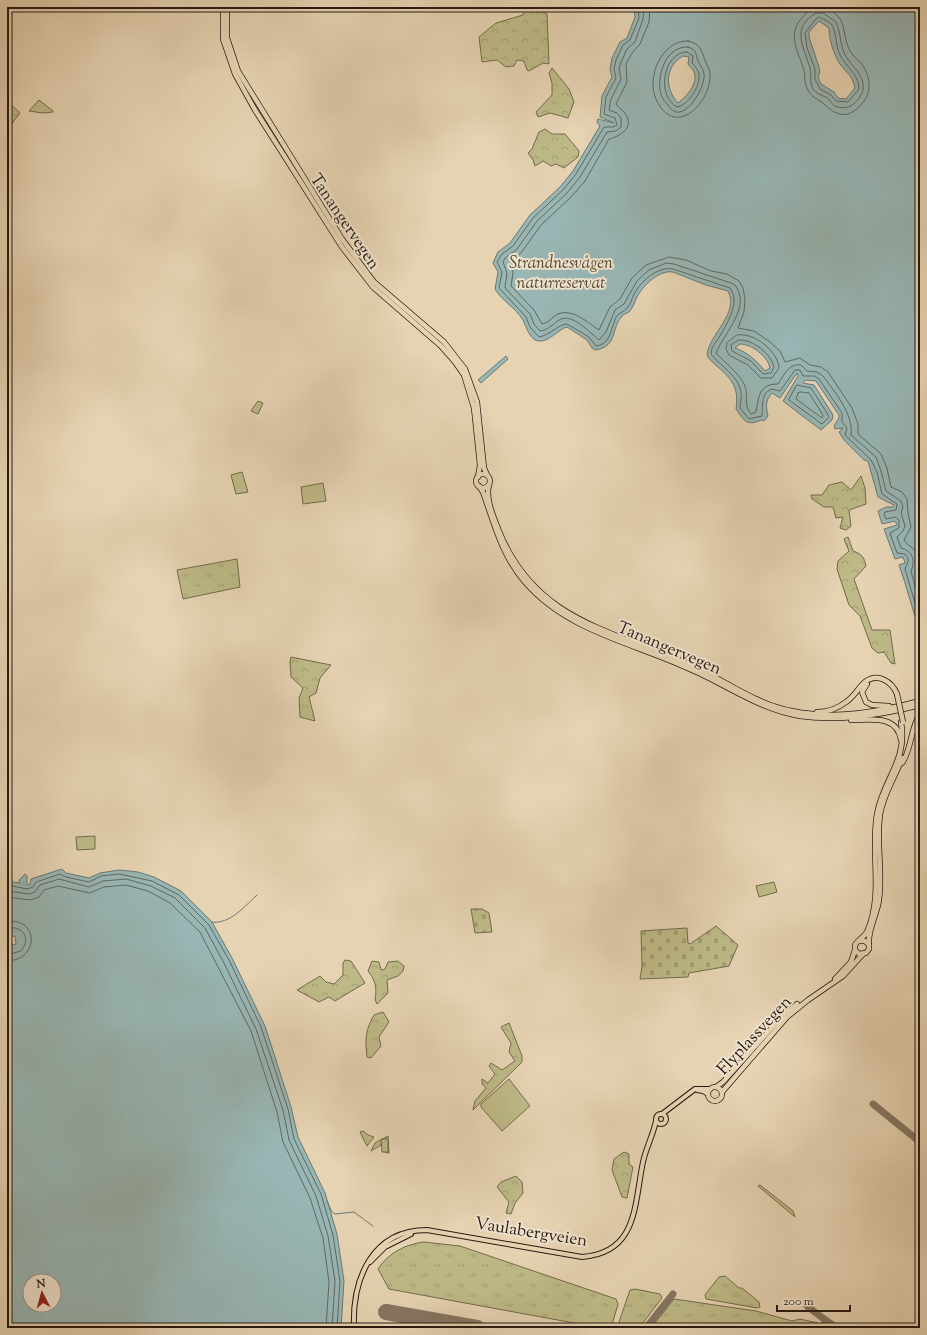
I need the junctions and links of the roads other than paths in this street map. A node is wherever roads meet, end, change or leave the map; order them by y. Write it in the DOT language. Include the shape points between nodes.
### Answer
graph roads {
  1 [pos="223,7"];
  2 [pos="227,7"];
  3 [pos="487,475"];
  4 [pos="478,477"];
  5 [pos="489,485"];
  6 [pos="479,486"];
  7 [pos="896,695"];
  8 [pos="920,701"];
  9 [pos="920,705"];
  10 [pos="791,711"];
  11 [pos="920,714"];
  12 [pos="814,718"];
  13 [pos="902,722"];
  14 [pos="899,757"];
  15 [pos="899,766"];
  16 [pos="859,941"];
  17 [pos="868,945"];
  18 [pos="855,950"];
  19 [pos="864,954"];
  20 [pos="716,1087"];
  21 [pos="710,1089"];
  22 [pos="692,1091"];
  23 [pos="722,1092"];
  24 [pos="708,1094"];
  25 [pos="669,1110"];
  26 [pos="662,1114"];
  27 [pos="666,1118"];
  28 [pos="656,1121"];
  29 [pos="662,1124"];
  30 [pos="655,1130"];
  31 [pos="354,1328"];
  1 -- 4 [label="highway, Tanangervegen" via="223,39 235,74 342,247 373,287 441,346 464,375 472,395 475,414 480,465"];
  2 -- 3 [label="highway, Tanangervegen" via="227,38 238,71 342,240 374,282 444,342 465,369 478,402 484,468"];
  3 -- 4 [label="highway" via="482,474"];
  3 -- 5 [label="highway"];
  4 -- 6 [label="highway"];
  5 -- 6 [label="highway"];
  5 -- 10 [label="highway, Tanangervegen" via="488,494 492,510 511,556 527,580 552,602 598,630 690,665 759,701"];
  6 -- 12 [label="highway, Tanangervegen" via="497,536 514,567 533,590 562,613 597,633 693,670 758,704"];
  7 -- 8 [label="highway" via="890,687 879,681 869,682 862,692 863,699 872,705"];
  7 -- 10 [label="highway" via="889,682 874,678 865,682 850,699 834,709 819,712"];
  7 -- 13 [label="highway, bridge"];
  8 -- 10 [label="highway, Tanangervegen" via="848,714"];
  9 -- 12 [label="highway, Tanangervegen" via="854,717"];
  11 -- 15 [label="highway" via="913,728 907,752"];
  12 -- 14 [label="highway" via="829,721 888,721 900,734"];
  13 -- 14 [label="highway" via="903,741"];
  13 -- 15 [label="highway" via="905,741"];
  14 -- 16 [label="highway, Flyplassvegen" via="879,804 875,900 868,930"];
  15 -- 17 [label="highway, Flyplassvegen" via="886,793 880,816 880,893"];
  16 -- 17 [label="highway" via="865,941"];
  16 -- 18 [label="highway, Flyplassvegen" via="855,945"];
  17 -- 19 [label="highway, Flyplassvegen" via="868,952"];
  18 -- 19 [label="highway" via="859,954"];
  18 -- 20 [label="highway, Flyplassvegen" via="853,958 841,974 791,1009"];
  19 -- 23 [label="highway, Flyplassvegen" via="843,976 787,1017"];
  20 -- 21 [label="highway"];
  20 -- 23 [label="highway"];
  21 -- 22 [label="main road" via="698,1088"];
  21 -- 24 [label="highway"];
  22 -- 24 [label="main road" via="703,1090"];
  22 -- 25 [label="main road"];
  23 -- 24 [label="highway" via="717,1100 711,1099"];
  25 -- 26 [label="main road"];
  25 -- 27 [label="main road"];
  26 -- 27 [label="main road"];
  26 -- 28 [label="main road" via="657,1116"];
  27 -- 29 [label="main road"];
  28 -- 29 [label="main road"];
  28 -- 30 [label="main road, Vaulabergveien"];
  29 -- 30 [label="main road, Vaulabergveien"];
  30 -- 31 [label="main road, Vaulabergveien" via="643,1160 630,1226 620,1242 604,1253 573,1256 435,1231 408,1235 384,1245 362,1275 356,1296"];
}
